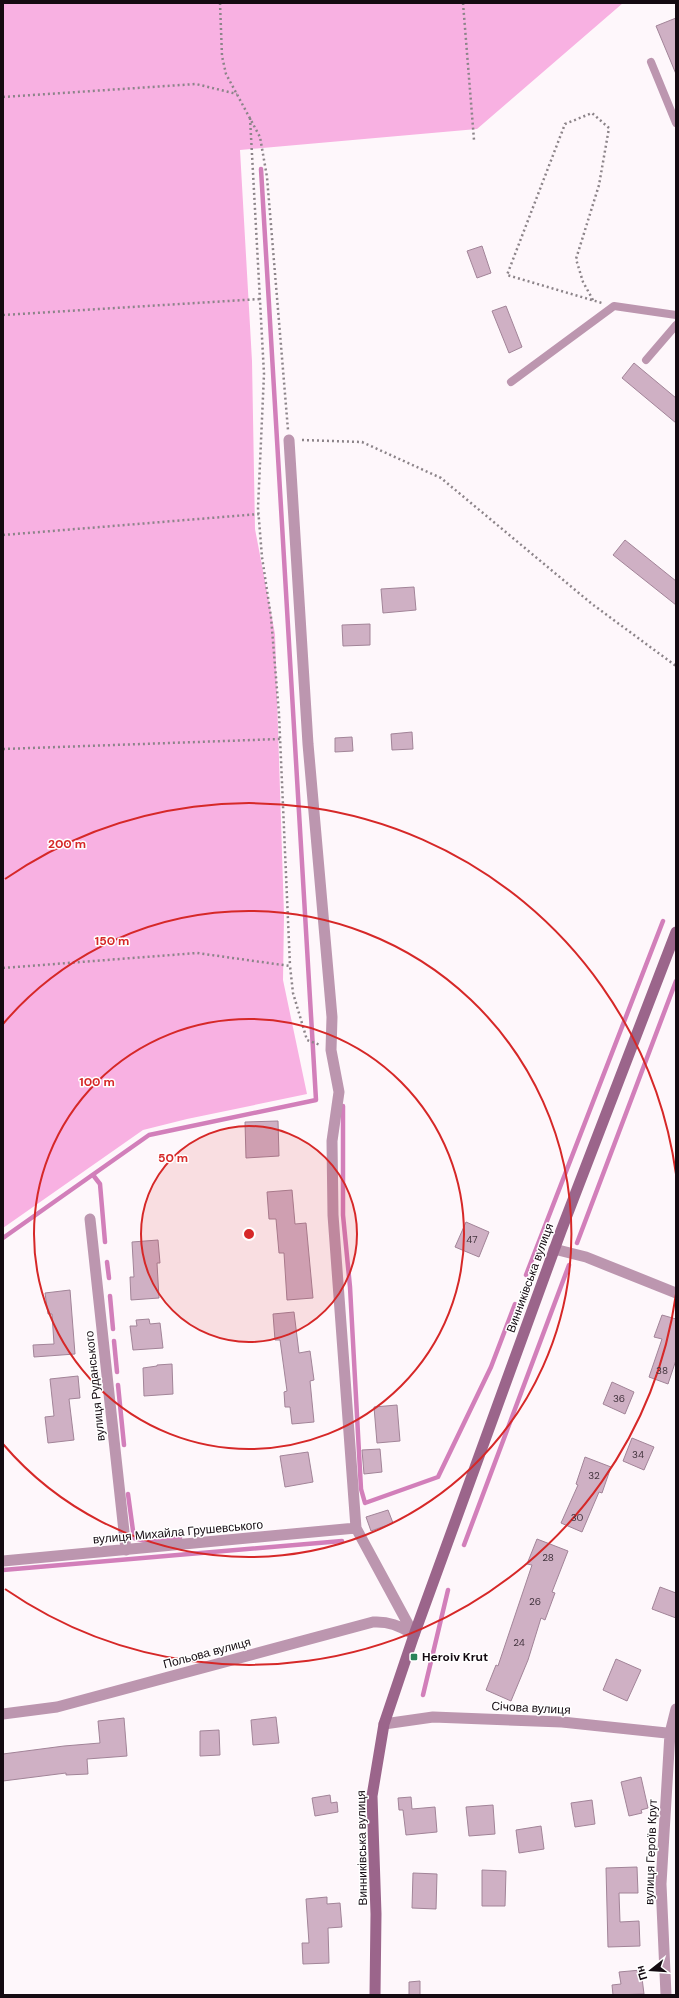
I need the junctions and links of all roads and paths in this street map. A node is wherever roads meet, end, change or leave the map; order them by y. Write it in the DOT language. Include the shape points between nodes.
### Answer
graph roads {
  1 [pos="220,3"];
  2 [pos="463,3"];
  3 [pos="651,62"];
  4 [pos="237,94"];
  5 [pos="3,97"];
  6 [pos="250,115"];
  7 [pos="676,123"];
  8 [pos="474,140"];
  9 [pos="260,299"];
  10 [pos="593,300"];
  11 [pos="614,306"];
  12 [pos="3,315"];
  13 [pos="676,315"];
  14 [pos="676,325"];
  15 [pos="646,360"];
  16 [pos="512,382"];
  17 [pos="289,440"];
  18 [pos="259,514"];
  19 [pos="3,535"];
  20 [pos="676,666"];
  21 [pos="280,739"];
  22 [pos="3,749"];
  23 [pos="676,932"];
  24 [pos="290,966"];
  25 [pos="3,968"];
  26 [pos="332,1050"];
  27 [pos="90,1219"];
  28 [pos="554,1249"];
  29 [pos="676,1293"];
  30 [pos="356,1528"];
  31 [pos="126,1550"];
  32 [pos="3,1561"];
  33 [pos="414,1635"];
  34 [pos="676,1709"];
  35 [pos="3,1714"];
  36 [pos="384,1724"];
  37 [pos="673,1733"];
  38 [pos="375,1995"];
  39 [pos="666,1995"];
  1 -- 4 [label="path" via="222,56 226,74"];
  2 -- 8 [label="path"];
  3 -- 7 [label="lane"];
  4 -- 5 [label="path" via="196,84"];
  4 -- 6 [label="path"];
  6 -- 9 [label="path"];
  6 -- 17 [label="path" via="260,137 268,177"];
  9 -- 12 [label="path"];
  9 -- 18 [label="path" via="264,374"];
  10 -- 10 [label="path" via="507,275 565,124 592,114 609,128 599,185 576,259 583,282"];
  10 -- 11 [label="path"];
  11 -- 13 [label="lane"];
  11 -- 16 [label="lane"];
  14 -- 15 [label="lane"];
  17 -- 20 [label="path" via="362,442 441,478 592,604"];
  17 -- 26 [label="street" via="308,744 332,1016"];
  18 -- 19 [label="path"];
  18 -- 21 [label="path" via="271,617"];
  21 -- 22 [label="path"];
  21 -- 24 [label="path"];
  23 -- 28 [label="main road, Винниківська вулиця"];
  24 -- 25 [label="path" via="197,953"];
  24 -- 26 [label="path" via="293,993 307,1040"];
  26 -- 30 [label="street" via="339,1092 332,1141 333,1215"];
  27 -- 31 [label="street, вулиця Руданського"];
  28 -- 29 [label="street" via="586,1257"];
  28 -- 33 [label="main road, Винниківська вулиця"];
  30 -- 31 [label="street, вулиця Михайла Грушевського"];
  30 -- 33 [label="street"];
  31 -- 32 [label="street, вулиця Михайла Грушевського"];
  33 -- 35 [label="street, Польова вулиця" via="394,1623 373,1622 57,1708"];
  33 -- 36 [label="main road, Винниківська вулиця"];
  34 -- 37 [label="street, вулиця Героїв Крут"];
  36 -- 37 [label="street, Січова вулиця" via="433,1717 562,1722"];
  36 -- 38 [label="main road, Винниківська вулиця" via="372,1796 376,1914"];
  37 -- 39 [label="street, вулиця Героїв Крут" via="661,1884"];
}
